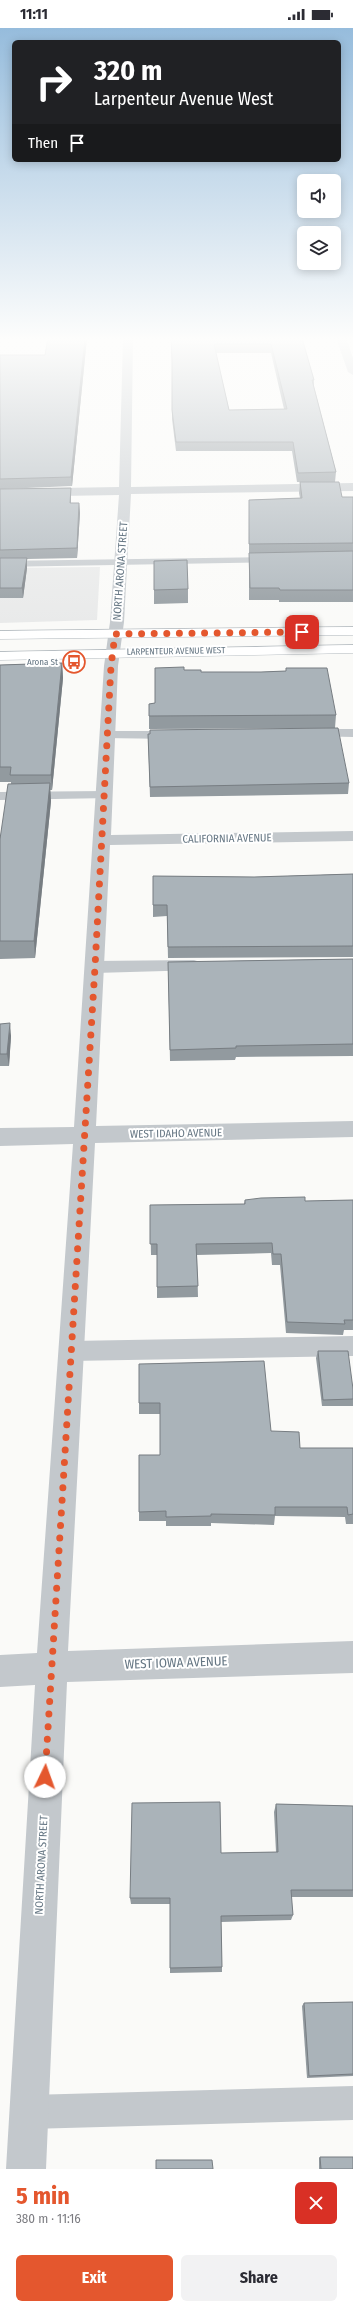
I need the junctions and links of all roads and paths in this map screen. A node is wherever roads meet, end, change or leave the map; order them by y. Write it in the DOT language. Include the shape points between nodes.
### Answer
graph roads {
  1 [pos="126,438"];
  2 [pos="353,486"];
  3 [pos="125,491"];
  4 [pos="0,493"];
  5 [pos="289,560"];
  6 [pos="121,563"];
  7 [pos="0,564"];
  8 [pos="353,631"];
  9 [pos="0,635"];
  10 [pos="115,643"];
  11 [pos="353,649"];
  12 [pos="0,656"];
  13 [pos="298,733"];
  14 [pos="353,733"];
  15 [pos="187,734"];
  16 [pos="108,735"];
  17 [pos="104,795"];
  18 [pos="0,796"];
  19 [pos="353,836"];
  20 [pos="102,840"];
  21 [pos="212,965"];
  22 [pos="95,967"];
  23 [pos="353,1129"];
  24 [pos="84,1135"];
  25 [pos="0,1137"];
  26 [pos="353,1346"];
  27 [pos="71,1351"];
  28 [pos="353,1657"];
  29 [pos="52,1669"];
  30 [pos="0,1671"];
  31 [pos="353,2103"];
  32 [pos="29,2112"];
  33 [pos="26,2169"];
  1 -- 3 [label="street, NORTH ARONA STREET"];
  2 -- 3 [label="street"];
  3 -- 4 [label="street"];
  3 -- 6 [label="street, NORTH ARONA STREET"];
  5 -- 6 [label="lane"];
  6 -- 7 [label="lane"];
  6 -- 10 [label="street, NORTH ARONA STREET"];
  8 -- 10 [label="main road, LARPENTEUR AVENUE WEST"];
  9 -- 10 [label="main road, LARPENTEUR AVENUE WEST"];
  10 -- 11 [label="main road, LARPENTEUR AVENUE WEST"];
  10 -- 12 [label="main road, LARPENTEUR AVENUE WEST"];
  10 -- 16 [label="street, NORTH ARONA STREET" via="111,666"];
  13 -- 14 [label="lane"];
  15 -- 16 [label="lane"];
  16 -- 17 [label="street, NORTH ARONA STREET"];
  17 -- 18 [label="lane"];
  17 -- 20 [label="street, NORTH ARONA STREET"];
  19 -- 20 [label="street, CALIFORNIA AVENUE"];
  20 -- 22 [label="street, NORTH ARONA STREET"];
  21 -- 22 [label="lane"];
  22 -- 24 [label="street, NORTH ARONA STREET"];
  23 -- 24 [label="street, WEST IDAHO AVENUE"];
  24 -- 25 [label="street, WEST IDAHO AVENUE"];
  24 -- 27 [label="street, NORTH ARONA STREET"];
  26 -- 27 [label="lane"];
  27 -- 29 [label="street, NORTH ARONA STREET"];
  28 -- 29 [label="street, WEST IOWA AVENUE" via="111,1664"];
  29 -- 30 [label="street, WEST IOWA AVENUE"];
  29 -- 32 [label="street, NORTH ARONA STREET"];
  31 -- 32 [label="lane"];
  32 -- 33 [label="street, NORTH ARONA STREET"];
}
